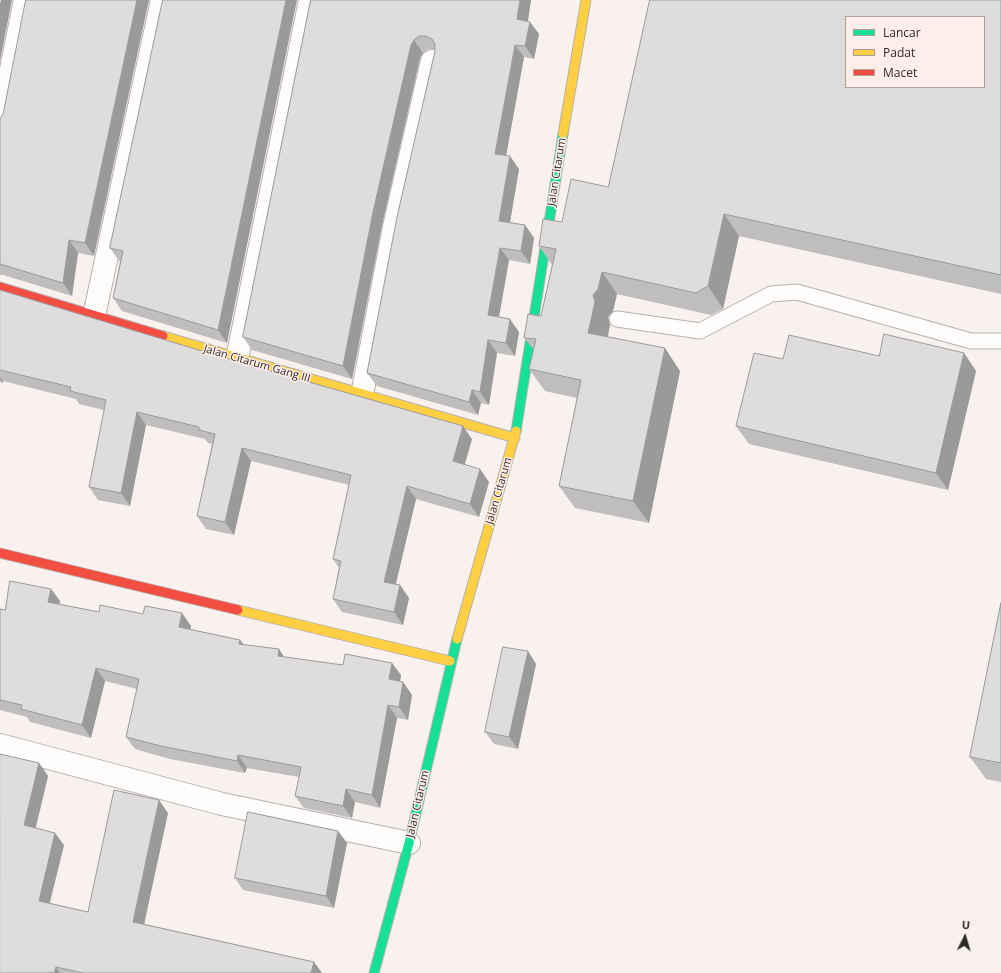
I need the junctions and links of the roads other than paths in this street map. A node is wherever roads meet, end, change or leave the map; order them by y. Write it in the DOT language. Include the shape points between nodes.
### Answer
graph roads {
  1 [pos="25,0"];
  2 [pos="162,0"];
  3 [pos="310,0"];
  4 [pos="586,0"];
  5 [pos="432,61"];
  6 [pos="0,124"];
  7 [pos="0,287"];
  8 [pos="94,316"];
  9 [pos="617,320"];
  10 [pos="1001,341"];
  11 [pos="237,359"];
  12 [pos="362,395"];
  13 [pos="515,438"];
  14 [pos="0,552"];
  15 [pos="450,661"];
  16 [pos="0,745"];
  17 [pos="409,843"];
  18 [pos="374,973"];
  1 -- 6 [label="street"];
  2 -- 8 [label="street"];
  3 -- 11 [label="street"];
  4 -- 13 [label="street, Jalan Citarum"];
  5 -- 12 [label="street" via="394,227"];
  7 -- 8 [label="street, Jalan Citarum Gang III"];
  8 -- 11 [label="street, Jalan Citarum Gang III"];
  9 -- 10 [label="lane" via="700,331 771,294 797,292 971,341"];
  11 -- 12 [label="street, Jalan Citarum Gang III"];
  12 -- 13 [label="street, Jalan Citarum Gang III"];
  13 -- 15 [label="street, Jalan Citarum"];
  14 -- 15 [label="street"];
  15 -- 17 [label="street, Jalan Citarum"];
  16 -- 17 [label="street" via="222,804"];
  17 -- 18 [label="street, Jalan Citarum"];
}
